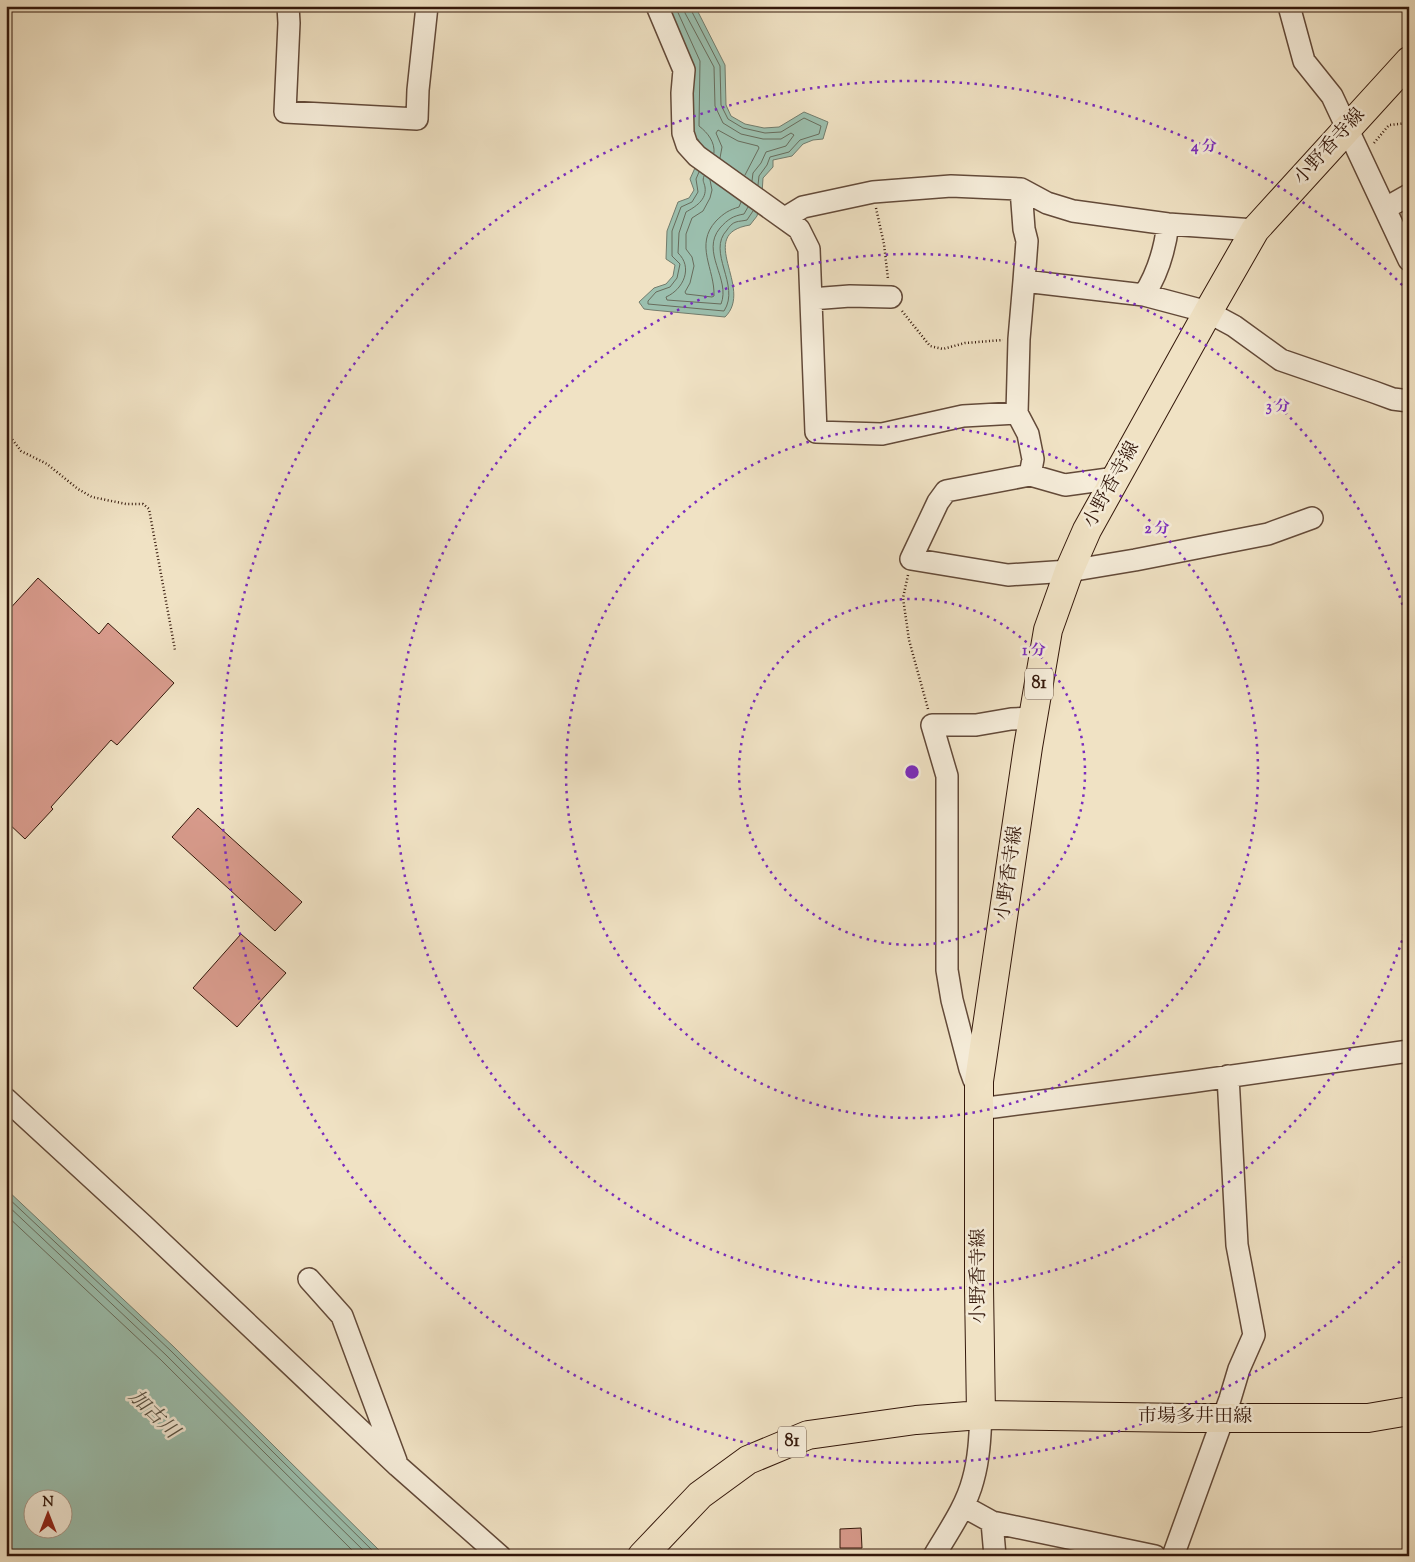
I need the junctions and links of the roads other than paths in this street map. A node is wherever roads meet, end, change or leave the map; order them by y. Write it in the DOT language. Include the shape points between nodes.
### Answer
graph roads {
  1 [pos="288,6"];
  2 [pos="427,6"];
  3 [pos="657,6"];
  4 [pos="1289,6"];
  5 [pos="1409,61"];
  6 [pos="1348,128"];
  7 [pos="1021,189"];
  8 [pos="1409,195"];
  9 [pos="1386,208"];
  10 [pos="777,214"];
  11 [pos="1168,224"];
  12 [pos="1255,230"];
  13 [pos="1409,260"];
  14 [pos="1024,281"];
  15 [pos="1144,294"];
  16 [pos="890,297"];
  17 [pos="810,299"];
  18 [pos="1208,312"];
  19 [pos="1409,401"];
  20 [pos="1017,413"];
  21 [pos="1030,475"];
  22 [pos="1116,478"];
  23 [pos="1312,518"];
  24 [pos="1069,571"];
  25 [pos="1033,718"];
  26 [pos="1409,1051"];
  27 [pos="1228,1076"];
  28 [pos="979,1081"];
  29 [pos="6,1099"];
  30 [pos="979,1109"];
  31 [pos="309,1279"];
  32 [pos="1409,1411"];
  33 [pos="981,1415"];
  34 [pos="1224,1417"];
  35 [pos="398,1466"];
  36 [pos="963,1506"];
  37 [pos="992,1522"];
  38 [pos="500,1556"];
  39 [pos="642,1556"];
  40 [pos="934,1556"];
  41 [pos="995,1556"];
  42 [pos="1155,1556"];
  43 [pos="1173,1556"];
  1 -- 2 [label="street" via="285,112 416,119"];
  3 -- 10 [label="street" via="684,70 683,133 687,145 697,156"];
  4 -- 6 [label="street" via="1304,61 1332,96"];
  5 -- 6 [label="main road, 小野香寺線 / 81"];
  6 -- 9 [label="street"];
  6 -- 12 [label="main road, 小野香寺線 / 81"];
  7 -- 10 [label="street" via="951,186 872,192"];
  7 -- 11 [label="street" via="1047,203 1072,211"];
  7 -- 14 [label="street" via="1027,241"];
  8 -- 9 [label="street"];
  9 -- 13 [label="street"];
  10 -- 17 [label="street" via="799,229 809,249"];
  11 -- 12 [label="street"];
  11 -- 15 [label="street" via="1154,281"];
  12 -- 18 [label="main road, 小野香寺線 / 81"];
  14 -- 15 [label="street"];
  14 -- 20 [label="street"];
  15 -- 18 [label="street"];
  16 -- 17 [label="street"];
  17 -- 20 [label="street" via="816,432 882,434 963,416"];
  18 -- 19 [label="street" via="1234,326 1281,360 1393,399"];
  18 -- 22 [label="main road, 小野香寺線 / 81"];
  20 -- 21 [label="street" via="1028,434 1033,459"];
  21 -- 22 [label="street" via="1065,485"];
  21 -- 24 [label="street" via="946,491 911,559 1008,575"];
  22 -- 24 [label="main road, 小野香寺線 / 81"];
  23 -- 24 [label="street" via="1268,534"];
  24 -- 25 [label="main road, 小野香寺線 / 81" via="1048,630"];
  25 -- 28 [label="main road, 小野香寺線 / 81"];
  25 -- 28 [label="street" via="976,725 932,725 947,776 948,970 952,1000 970,1069 974,1080"];
  26 -- 27 [label="street"];
  27 -- 30 [label="street"];
  27 -- 34 [label="street" via="1237,1245 1254,1335 1238,1369"];
  28 -- 30 [label="main road, 小野香寺線 / 81"];
  29 -- 35 [label="street"];
  30 -- 33 [label="main road, 小野香寺線 / 81"];
  31 -- 35 [label="street" via="342,1316"];
  32 -- 34 [label="main road, 市場多井田線" via="1368,1418"];
  33 -- 34 [label="main road, 市場多井田線"];
  33 -- 36 [label="street" via="979,1451"];
  33 -- 39 [label="main road, 81" via="808,1435 748,1460 700,1496"];
  34 -- 43 [label="street"];
  35 -- 38 [label="street"];
  36 -- 37 [label="street"];
  36 -- 40 [label="street"];
  37 -- 41 [label="street"];
  37 -- 42 [label="street"];
}
